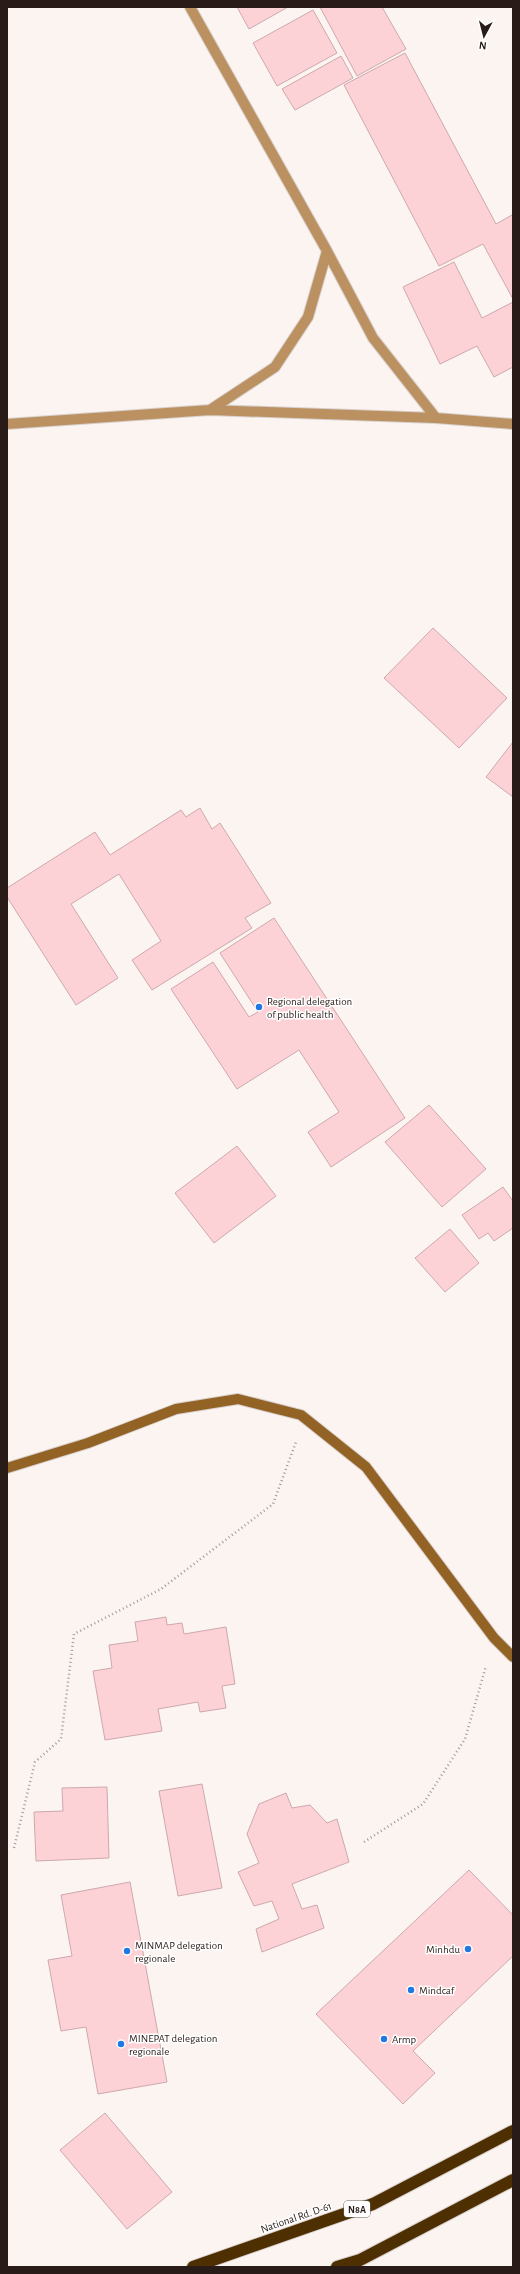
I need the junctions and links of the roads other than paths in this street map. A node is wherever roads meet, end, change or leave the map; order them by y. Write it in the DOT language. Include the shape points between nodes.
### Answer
graph roads {
  1 [pos="190,7"];
  2 [pos="327,251"];
  3 [pos="210,410"];
  4 [pos="436,418"];
  5 [pos="7,424"];
  6 [pos="513,424"];
  7 [pos="7,1468"];
  8 [pos="513,1657"];
  9 [pos="513,2130"];
  10 [pos="513,2180"];
  11 [pos="193,2267"];
  12 [pos="337,2267"];
  1 -- 2 [label="street"];
  2 -- 3 [label="street" via="308,317 275,367"];
  2 -- 4 [label="street" via="373,338"];
  3 -- 4 [label="street"];
  3 -- 5 [label="street"];
  4 -- 6 [label="street"];
  7 -- 8 [label="street" via="88,1442 176,1409 238,1399 301,1415 366,1467 494,1638"];
  9 -- 11 [label="highway, National Rd. D-61 / N8A" via="374,2204"];
  10 -- 12 [label="highway" via="360,2260"];
}
